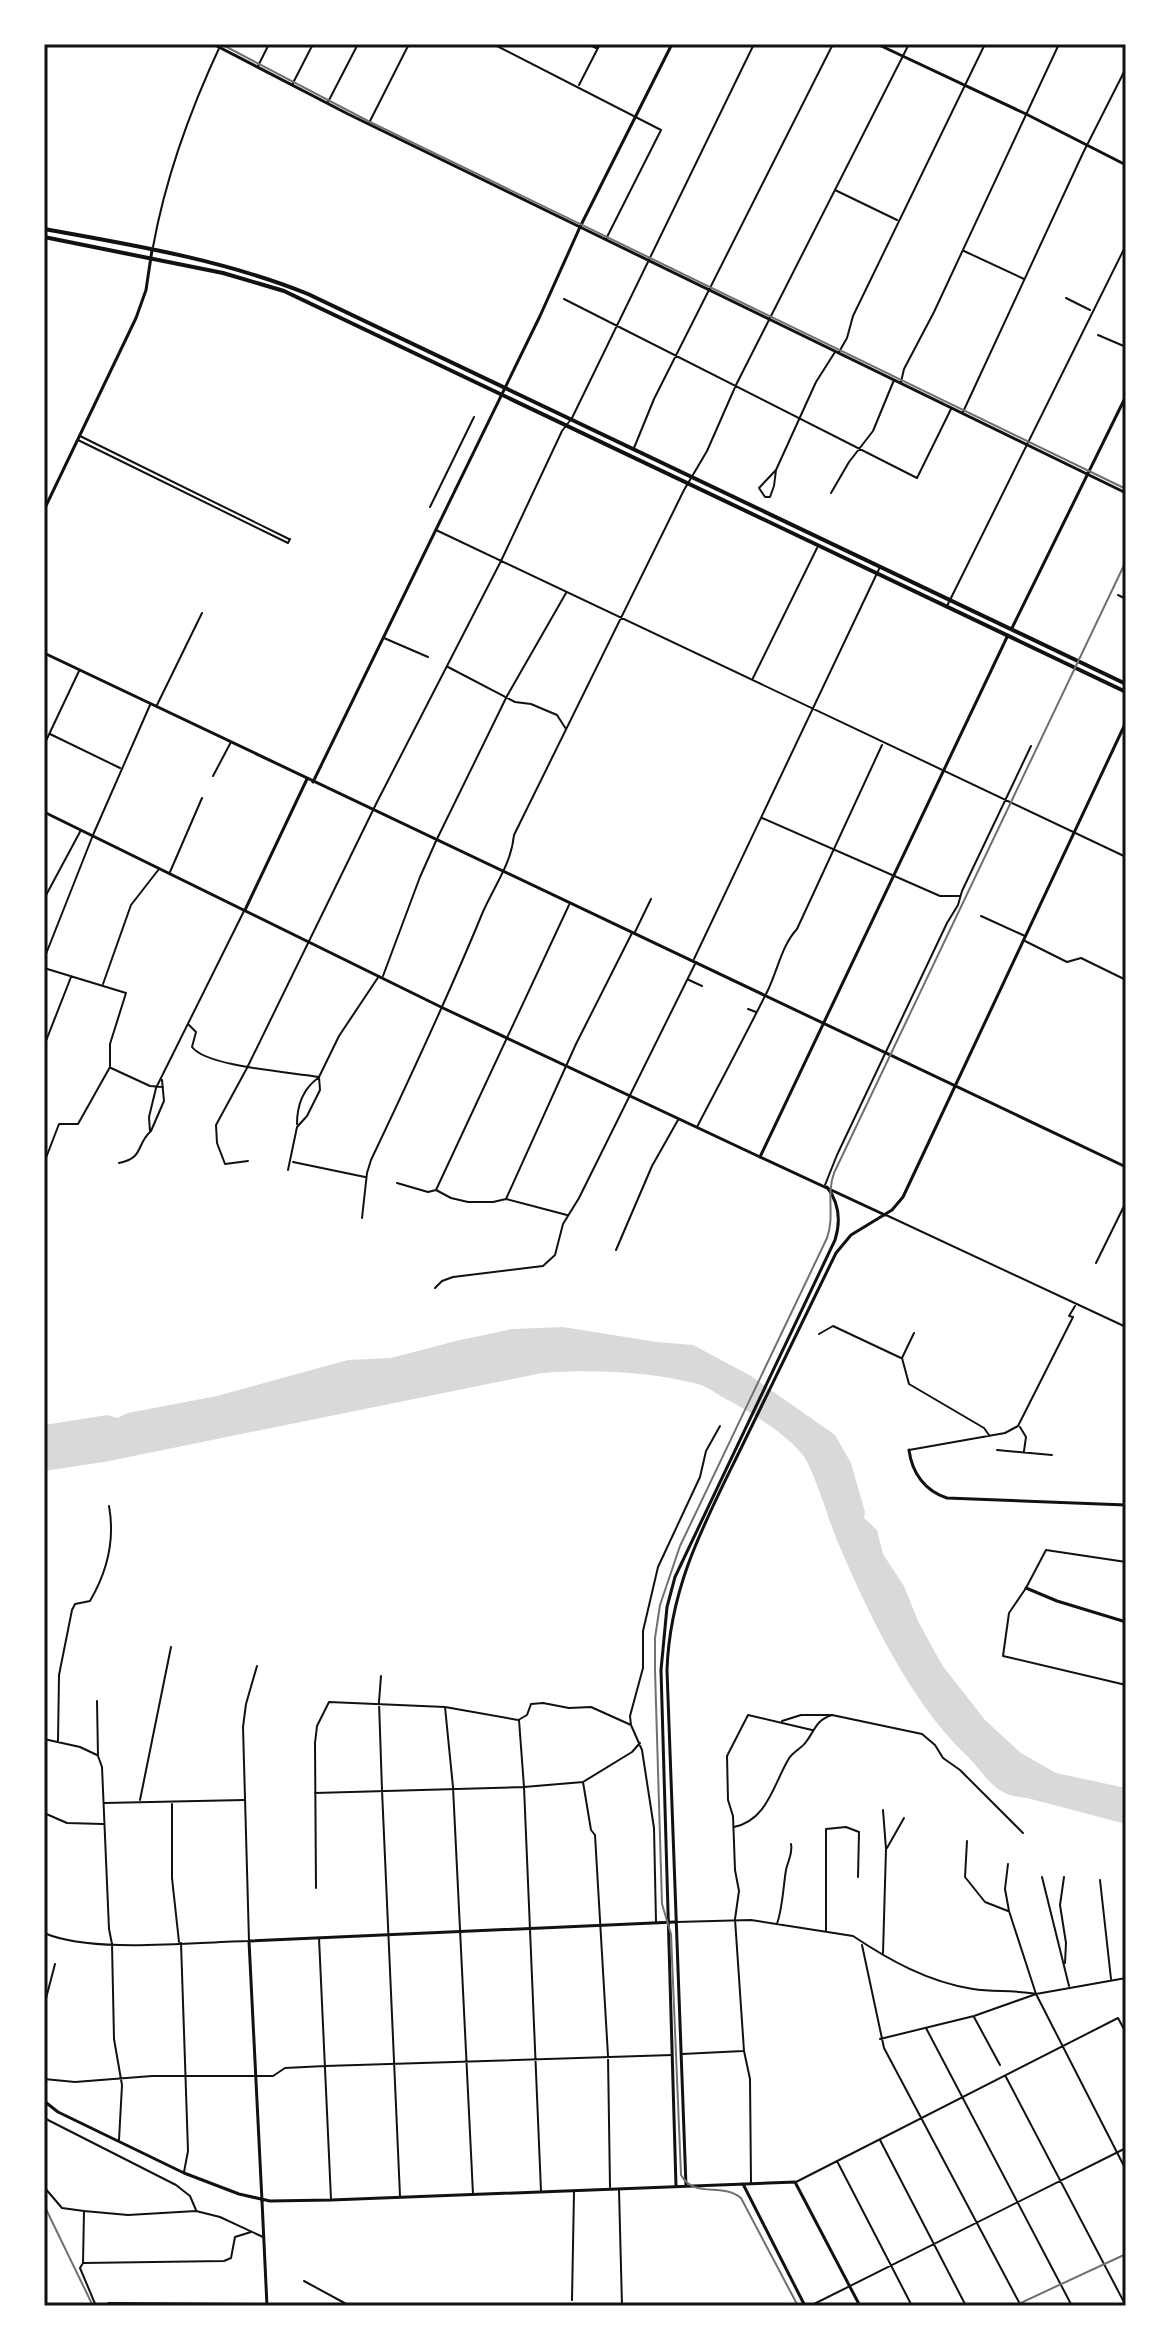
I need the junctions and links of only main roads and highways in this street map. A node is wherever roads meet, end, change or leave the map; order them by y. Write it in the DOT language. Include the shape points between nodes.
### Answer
graph roads {
  1 [pos="213,44"];
  2 [pos="672,44"];
  3 [pos="877,44"];
  4 [pos="220,46"];
  5 [pos="1126,165"];
  6 [pos="580,227"];
  7 [pos="44,229"];
  8 [pos="44,237"];
  9 [pos="152,250"];
  10 [pos="151,258"];
  11 [pos="505,386"];
  12 [pos="502,393"];
  13 [pos="1126,396"];
  14 [pos="1087,475"];
  15 [pos="1126,493"];
  16 [pos="44,510"];
  17 [pos="1012,628"];
  18 [pos="1008,635"];
  19 [pos="44,653"];
  20 [pos="1126,684"];
  21 [pos="1126,692"];
  22 [pos="1126,722"];
  23 [pos="307,779"];
  24 [pos="313,782"];
  25 [pos="44,812"];
  26 [pos="245,910"];
  27 [pos="824,1022"];
  28 [pos="955,1086"];
  29 [pos="760,1157"];
  30 [pos="1126,1167"];
  31 [pos="826,1187"];
  32 [pos="885,1215"];
  33 [pos="909,1450"];
  34 [pos="1126,1505"];
  35 [pos="1026,1588"];
  36 [pos="1126,1622"];
  37 [pos="675,1922"];
  38 [pos="667,1923"];
  39 [pos="44,2101"];
  40 [pos="743,2184"];
  41 [pos="676,2186"];
  42 [pos="686,2186"];
  43 [pos="262,2201"];
  44 [pos="267,2305"];
  45 [pos="807,2306"];
  46 [pos="860,2306"];
  1 -- 4 [label="main road"];
  2 -- 6 [label="main road"];
  3 -- 5 [label="main road"];
  4 -- 6 [label="main road"];
  6 -- 11 [label="main road"];
  6 -- 14 [label="main road"];
  7 -- 9 [label="main road"];
  8 -- 10 [label="main road"];
  9 -- 10 [label="main road"];
  9 -- 11 [label="main road" via="280,282"];
  10 -- 12 [label="main road" via="284,291"];
  10 -- 16 [label="main road" via="136,318"];
  11 -- 12 [label="main road"];
  11 -- 17 [label="main road"];
  12 -- 18 [label="main road"];
  12 -- 24 [label="main road"];
  13 -- 14 [label="main road"];
  14 -- 15 [label="main road"];
  14 -- 17 [label="main road"];
  17 -- 18 [label="main road"];
  17 -- 20 [label="main road"];
  18 -- 21 [label="main road"];
  18 -- 27 [label="main road"];
  19 -- 23 [label="main road"];
  22 -- 28 [label="main road"];
  23 -- 24 [label="main road"];
  23 -- 26 [label="main road"];
  24 -- 27 [label="main road"];
  25 -- 26 [label="main road"];
  26 -- 29 [label="main road"];
  27 -- 28 [label="main road"];
  27 -- 29 [label="main road"];
  28 -- 30 [label="main road"];
  28 -- 32 [label="main road" via="903,1197"];
  29 -- 31 [label="main road"];
  31 -- 32 [label="main road"];
  31 -- 38 [label="main road" via="837,1204 838,1229 688,1548 667,1607 661,1670"];
  32 -- 37 [label="main road" via="851,1235 836,1253 693,1551 673,1609 667,1670"];
  33 -- 34 [label="main road" via="920,1479 947,1498"];
  35 -- 36 [label="main road"];
  37 -- 38 [label="main road"];
  37 -- 42 [label="main road"];
  38 -- 41 [label="main road"];
  38 -- 43 [label="main road" via="249,1941"];
  39 -- 43 [label="main road" via="184,2173"];
  40 -- 42 [label="main road"];
  40 -- 45 [label="main road"];
  40 -- 46 [label="main road" via="795,2182"];
  41 -- 42 [label="main road"];
  41 -- 43 [label="main road"];
  43 -- 44 [label="main road"];
}
